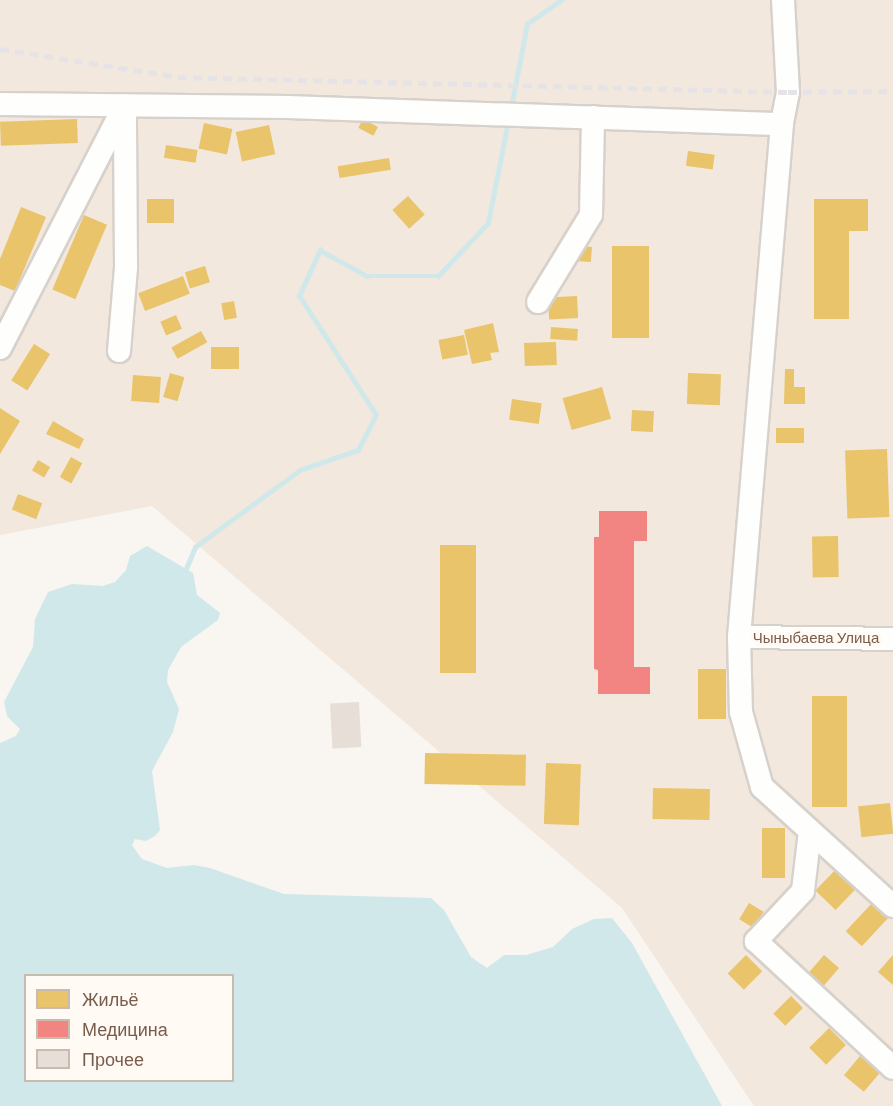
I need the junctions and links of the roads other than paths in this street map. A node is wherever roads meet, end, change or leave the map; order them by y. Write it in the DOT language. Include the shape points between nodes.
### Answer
graph roads {
  1 [pos="783,0"];
  2 [pos="0,104"];
  3 [pos="125,105"];
  4 [pos="593,117"];
  5 [pos="782,124"];
  6 [pos="538,302"];
  7 [pos="0,348"];
  8 [pos="119,351"];
  9 [pos="739,638"];
  10 [pos="893,639"];
  11 [pos="810,831"];
  12 [pos="893,906"];
  13 [pos="893,1068"];
  1 -- 5 [label="street" via="788,92"];
  2 -- 3 [label="street"];
  3 -- 4 [label="street"];
  3 -- 7 [label="street"];
  3 -- 8 [label="street" via="126,267"];
  4 -- 5 [label="street"];
  4 -- 6 [label="street" via="591,215"];
  5 -- 9 [label="street"];
  9 -- 10 [label="street, Чыныбаева Улица"];
  9 -- 11 [label="street" via="741,712 762,787"];
  11 -- 12 [label="street"];
  11 -- 13 [label="street" via="803,891 756,941"];
}
